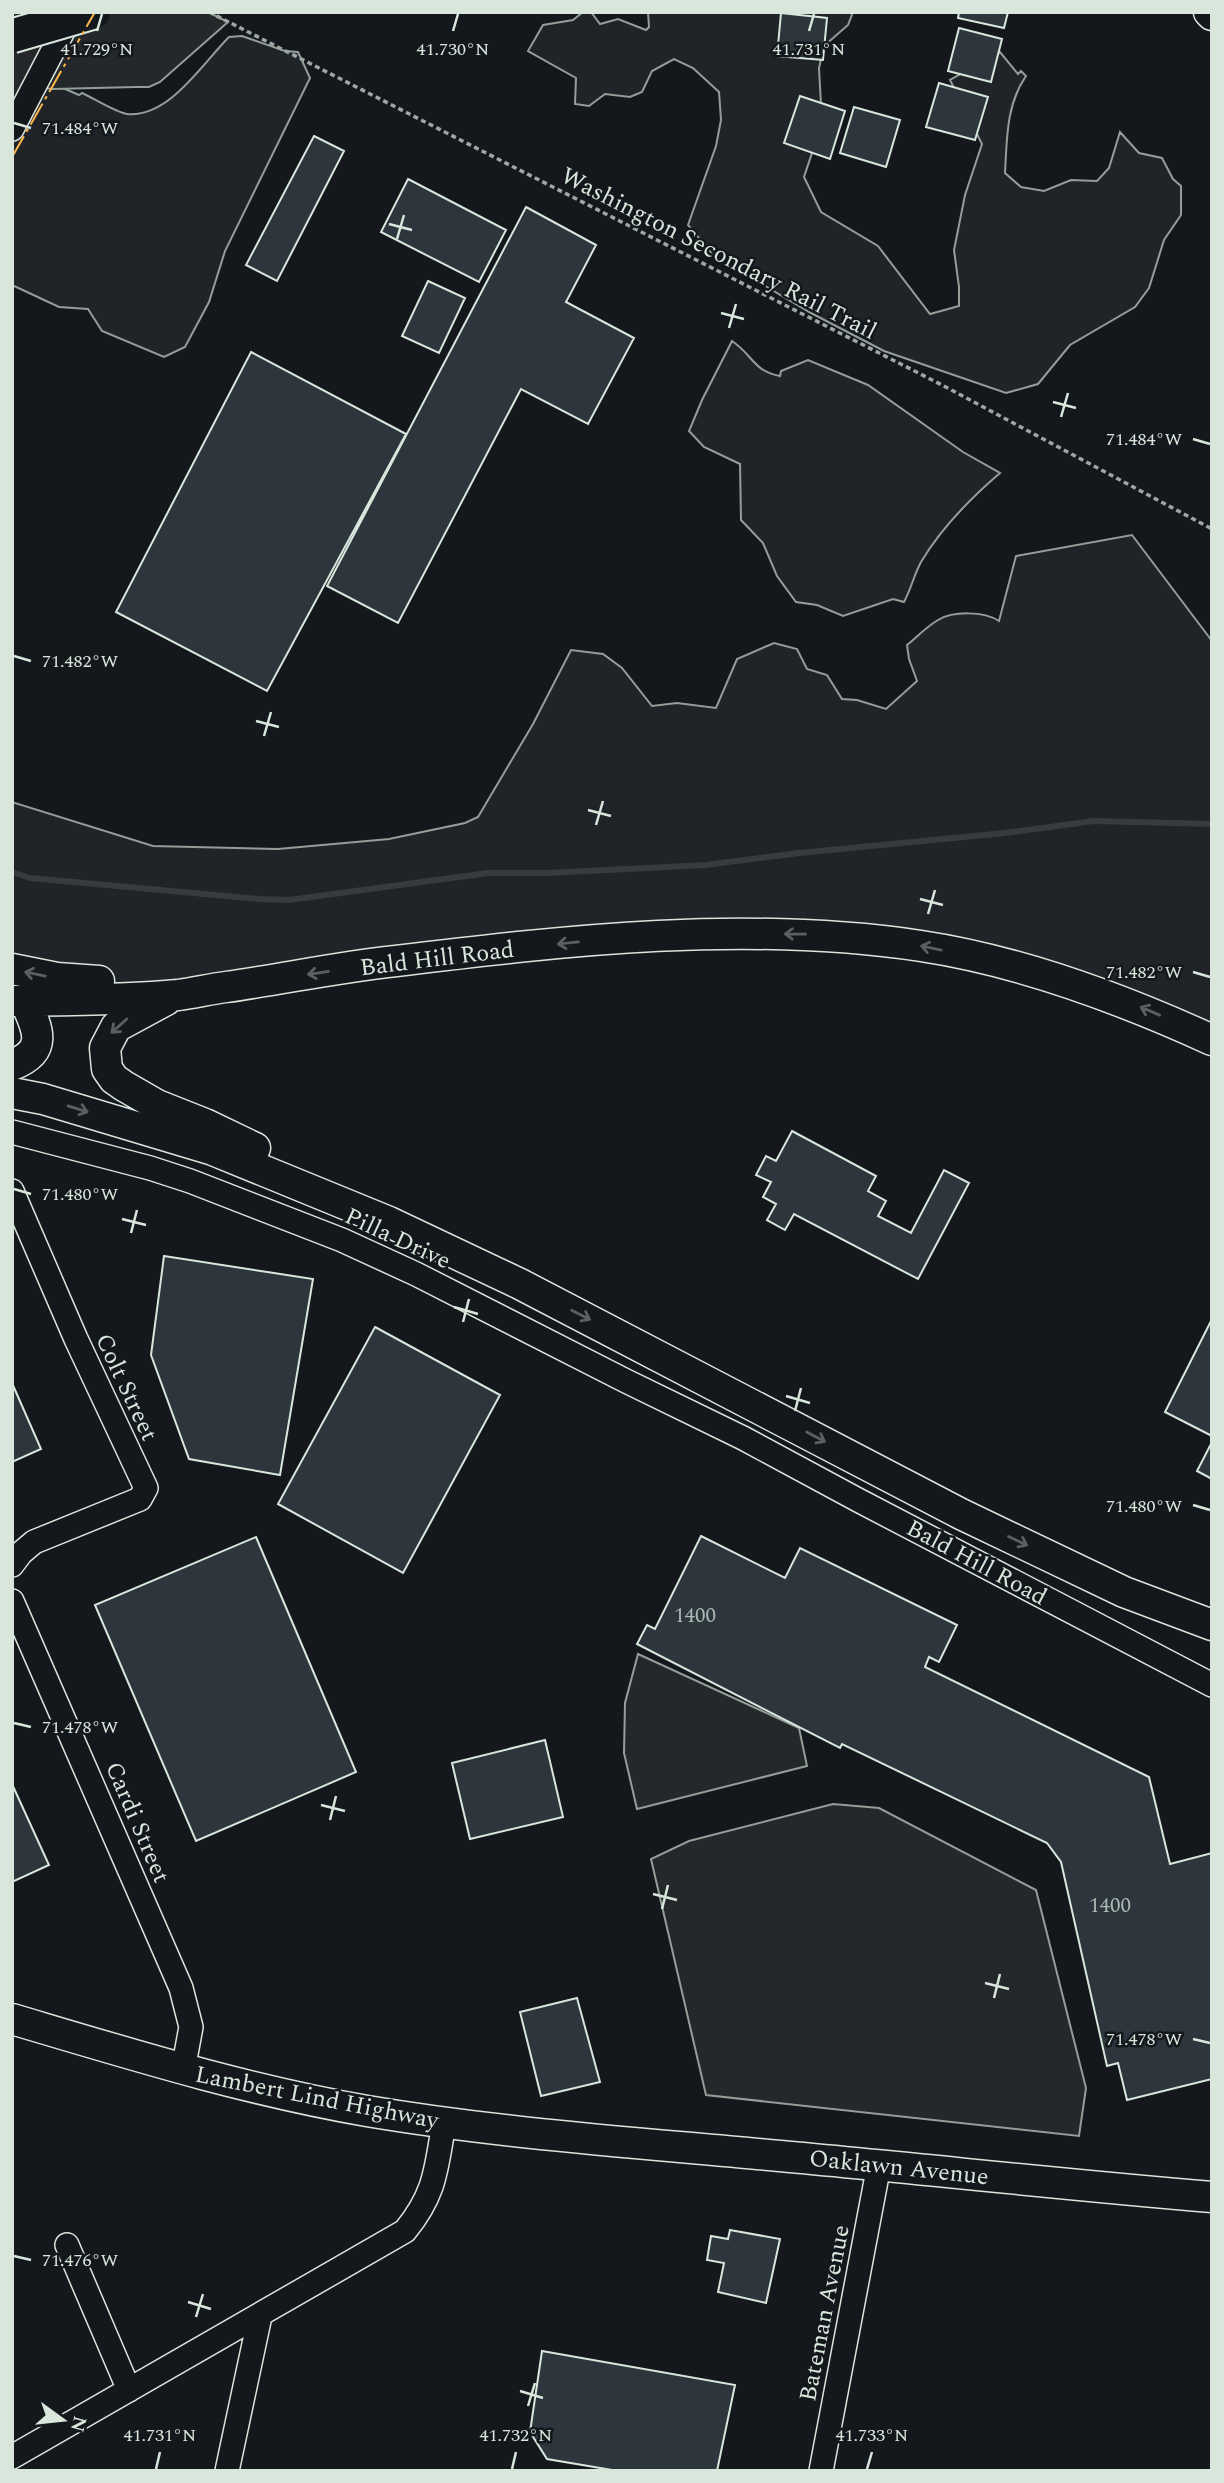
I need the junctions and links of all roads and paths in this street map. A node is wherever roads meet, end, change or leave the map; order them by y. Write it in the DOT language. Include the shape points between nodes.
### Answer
graph roads {
  1 [pos="73,12"];
  2 [pos="94,12"];
  3 [pos="209,12"];
  4 [pos="12,36"];
  5 [pos="12,129"];
  6 [pos="1212,529"];
  7 [pos="12,969"];
  8 [pos="225,987"];
  9 [pos="179,995"];
  10 [pos="18,1001"];
  11 [pos="1212,1040"];
  12 [pos="12,1066"];
  13 [pos="12,1093"];
  14 [pos="12,1132"];
  15 [pos="12,1191"];
  16 [pos="520,1284"];
  17 [pos="743,1438"];
  18 [pos="12,1565"];
  19 [pos="12,1601"];
  20 [pos="1212,1625"];
  21 [pos="1212,1685"];
  22 [pos="12,2019"];
  23 [pos="183,2070"];
  24 [pos="444,2123"];
  25 [pos="586,2139"];
  26 [pos="879,2165"];
  27 [pos="1212,2197"];
  28 [pos="67,2245"];
  29 [pos="260,2316"];
  30 [pos="129,2390"];
  31 [pos="12,2457"];
  32 [pos="227,2471"];
  33 [pos="821,2471"];
  1 -- 5 [label="street"];
  2 -- 4 [label="highway, bridge"];
  3 -- 6 [label="path, Washington Secondary Rail Trail"];
  8 -- 7 [label="main road, one-way" via="57,978"];
  8 -- 9 [label="main road, Bald Hill Road"];
  11 -- 8 [label="main road, Bald Hill Road, one-way" via="1118,998 1026,970 925,946 800,934 604,940 394,961"];
  9 -- 10 [label="main road, Bald Hill Road"];
  9 -- 16 [label="main road, one-way" via="116,1027 105,1048 107,1069 114,1079 158,1105 408,1221"];
  10 -- 12 [label="main road" via="35,1024 38,1040 29,1058"];
  13 -- 16 [label="main road, one-way" via="213,1150 389,1222"];
  14 -- 17 [label="street, Pilla Drive" via="177,1177 342,1240"];
  15 -- 18 [label="street, Colt Street" via="146,1488 140,1499 34,1542"];
  16 -- 20 [label="main road, one-way" via="974,1520 1124,1592"];
  17 -- 21 [label="street, Bald Hill Road"];
  19 -- 23 [label="street, Cardi Street" via="181,1988 191,2027"];
  22 -- 23 [label="main road, Lambert Lind Highway"];
  23 -- 24 [label="main road, Lambert Lind Highway" via="253,2088"];
  24 -- 25 [label="main road, Lambert Lind Highway"];
  24 -- 29 [label="street" via="431,2191 405,2231"];
  25 -- 26 [label="main road, Oaklawn Avenue"];
  26 -- 27 [label="main road, Oaklawn Avenue"];
  26 -- 33 [label="street, Bateman Avenue"];
  28 -- 30 [label="street"];
  29 -- 30 [label="street"];
  29 -- 32 [label="street"];
  30 -- 31 [label="street"];
}
